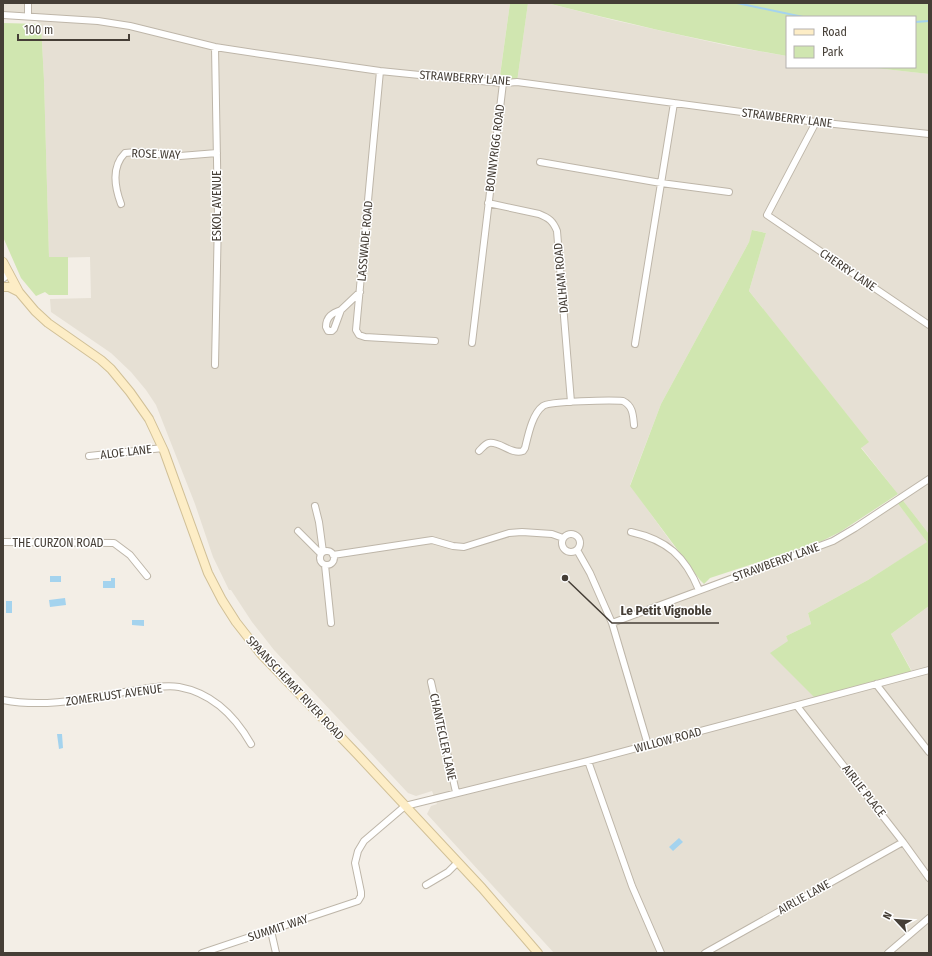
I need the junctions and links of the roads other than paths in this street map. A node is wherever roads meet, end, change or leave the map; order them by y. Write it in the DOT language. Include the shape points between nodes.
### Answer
graph roads {
  1 [pos="28,3"];
  2 [pos="3,16"];
  3 [pos="28,16"];
  4 [pos="215,47"];
  5 [pos="380,71"];
  6 [pos="503,83"];
  7 [pos="674,103"];
  8 [pos="816,122"];
  9 [pos="929,134"];
  10 [pos="217,153"];
  11 [pos="540,162"];
  12 [pos="662,183"];
  13 [pos="729,192"];
  14 [pos="488,203"];
  15 [pos="121,204"];
  16 [pos="3,264"];
  17 [pos="6,276"];
  18 [pos="3,287"];
  19 [pos="19,292"];
  20 [pos="360,292"];
  21 [pos="340,310"];
  22 [pos="929,325"];
  23 [pos="436,341"];
  24 [pos="472,343"];
  25 [pos="635,344"];
  26 [pos="215,365"];
  27 [pos="571,402"];
  28 [pos="634,425"];
  29 [pos="163,448"];
  30 [pos="479,451"];
  31 [pos="89,456"];
  32 [pos="929,478"];
  33 [pos="315,506"];
  34 [pos="298,531"];
  35 [pos="631,532"];
  36 [pos="562,537"];
  37 [pos="3,542"];
  38 [pos="577,550"];
  39 [pos="322,553"];
  40 [pos="333,555"];
  41 [pos="325,565"];
  42 [pos="147,576"];
  43 [pos="699,590"];
  44 [pos="331,623"];
  45 [pos="612,623"];
  46 [pos="929,670"];
  47 [pos="431,682"];
  48 [pos="876,684"];
  49 [pos="3,700"];
  50 [pos="797,706"];
  51 [pos="251,744"];
  52 [pos="648,745"];
  53 [pos="929,752"];
  54 [pos="588,761"];
  55 [pos="456,792"];
  56 [pos="405,806"];
  57 [pos="903,842"];
  58 [pos="458,862"];
  59 [pos="929,878"];
  60 [pos="426,885"];
  61 [pos="929,918"];
  62 [pos="271,931"];
  63 [pos="202,953"];
  64 [pos="276,953"];
  65 [pos="538,953"];
  66 [pos="662,953"];
  67 [pos="705,953"];
  68 [pos="888,953"];
  1 -- 3 [label="street"];
  2 -- 3 [label="street, STRAWBERRY LANE"];
  3 -- 4 [label="street, STRAWBERRY LANE" via="98,20"];
  4 -- 5 [label="street, STRAWBERRY LANE"];
  4 -- 10 [label="street, ESKOL AVENUE"];
  5 -- 6 [label="street, STRAWBERRY LANE"];
  5 -- 20 [label="street, LASSWADE ROAD"];
  6 -- 7 [label="street, STRAWBERRY LANE" via="517,82"];
  6 -- 14 [label="street, BONNYRIGG ROAD"];
  7 -- 8 [label="street, STRAWBERRY LANE"];
  7 -- 12 [label="street"];
  8 -- 9 [label="street, STRAWBERRY LANE"];
  8 -- 22 [label="street, CHERRY LANE" via="767,215"];
  10 -- 15 [label="street, ROSE WAY" via="180,156 136,152 125,154 118,161 116,175 116,192"];
  10 -- 26 [label="street, ESKOL AVENUE"];
  11 -- 12 [label="street"];
  12 -- 13 [label="street"];
  12 -- 25 [label="street"];
  14 -- 24 [label="street, BONNYRIGG ROAD"];
  14 -- 27 [label="street, DALHAM ROAD" via="539,214 547,217 554,225"];
  16 -- 17 [label="main road, SPAANSCHEMAT RIVER ROAD"];
  17 -- 19 [label="main road, SPAANSCHEMAT RIVER ROAD"];
  18 -- 19 [label="main road"];
  19 -- 29 [label="main road, SPAANSCHEMAT RIVER ROAD" via="48,323 100,360 115,374 149,419"];
  20 -- 21 [label="street"];
  20 -- 23 [label="street, LASSWADE ROAD" via="357,333 365,337"];
  27 -- 28 [label="street" via="623,401 630,407"];
  27 -- 30 [label="street" via="543,406 531,426 523,451 516,452 491,443"];
  29 -- 31 [label="street, ALOE LANE"];
  29 -- 56 [label="main road, SPAANSCHEMAT RIVER ROAD" via="208,574 233,617 261,654"];
  32 -- 43 [label="street, STRAWBERRY LANE" via="833,541"];
  33 -- 39 [label="street"];
  34 -- 39 [label="street"];
  35 -- 43 [label="street" via="647,536 670,548 690,572"];
  36 -- 38 [label="street" via="564,549 569,552"];
  36 -- 38 [label="street" via="570,534 576,536 580,544"];
  36 -- 40 [label="street" via="536,532 509,533 464,547 432,540"];
  37 -- 42 [label="street, THE CURZON ROAD" via="114,543 130,555"];
  38 -- 45 [label="street"];
  39 -- 40 [label="street" via="328,551"];
  39 -- 41 [label="street" via="320,560"];
  40 -- 41 [label="street" via="332,562"];
  41 -- 44 [label="street"];
  43 -- 45 [label="street, STRAWBERRY LANE"];
  45 -- 52 [label="street"];
  46 -- 48 [label="street, WILLOW ROAD"];
  47 -- 55 [label="street, CHANTECLER LANE"];
  48 -- 50 [label="street, WILLOW ROAD"];
  48 -- 53 [label="street"];
  49 -- 51 [label="street, ZOMERLUST AVENUE" via="25,704 56,703 178,687 199,693 224,709 238,723"];
  50 -- 52 [label="street, WILLOW ROAD"];
  50 -- 57 [label="street, AIRLIE PLACE"];
  52 -- 54 [label="street, WILLOW ROAD"];
  54 -- 55 [label="street, WILLOW ROAD"];
  54 -- 66 [label="street" via="632,886"];
  55 -- 56 [label="street, WILLOW ROAD"];
  56 -- 58 [label="main road, SPAANSCHEMAT RIVER ROAD"];
  56 -- 62 [label="street, SUMMIT WAY" via="364,841 358,851 355,863 361,896 355,903"];
  57 -- 59 [label="street, AIRLIE PLACE"];
  57 -- 67 [label="street, AIRLIE LANE"];
  58 -- 60 [label="street" via="448,872"];
  58 -- 65 [label="main road, SPAANSCHEMAT RIVER ROAD"];
  61 -- 68 [label="street"];
  62 -- 63 [label="street, SUMMIT WAY"];
  62 -- 64 [label="street"];
}
